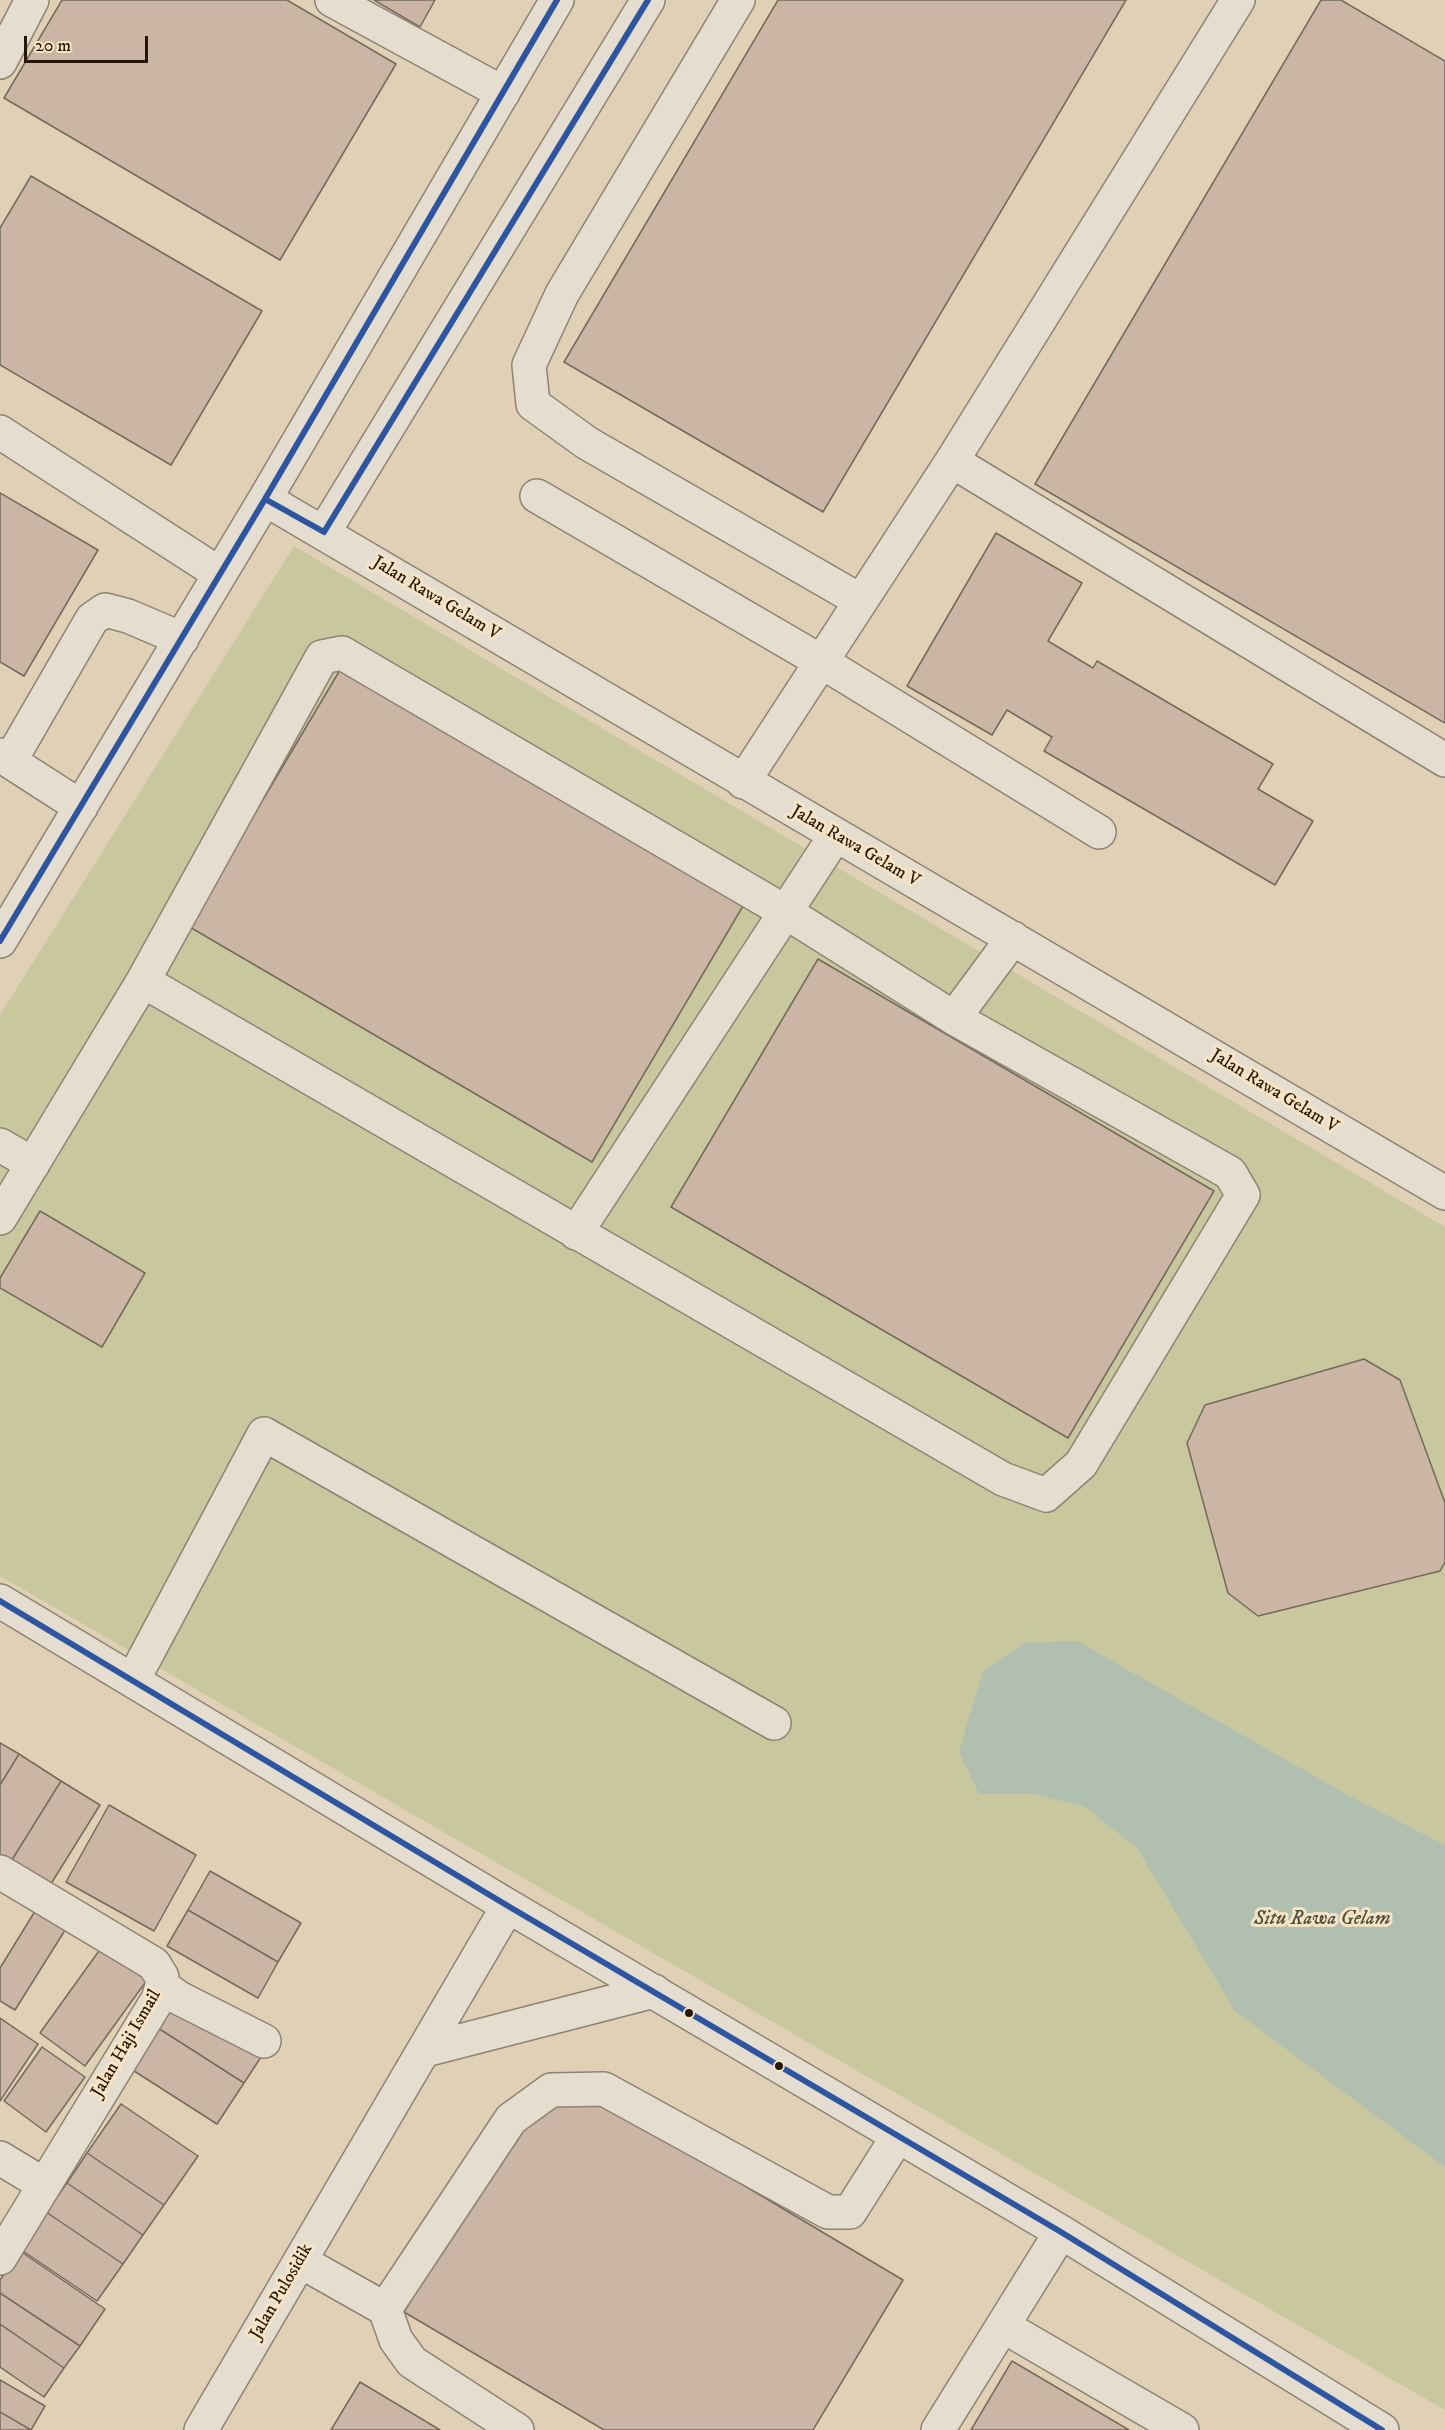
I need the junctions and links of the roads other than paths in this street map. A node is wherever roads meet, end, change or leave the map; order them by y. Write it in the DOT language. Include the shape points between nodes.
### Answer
graph roads {
  1 [pos="33,0"];
  2 [pos="332,0"];
  3 [pos="557,0"];
  4 [pos="648,0"];
  5 [pos="738,0"];
  6 [pos="1238,0"];
  7 [pos="0,62"];
  8 [pos="503,93"];
  9 [pos="0,432"];
  10 [pos="952,461"];
  11 [pos="537,496"];
  12 [pos="265,499"];
  13 [pos="324,532"];
  14 [pos="220,574"];
  15 [pos="861,601"];
  16 [pos="182,639"];
  17 [pos="822,662"];
  18 [pos="5,758"];
  19 [pos="1445,760"];
  20 [pos="743,782"];
  21 [pos="81,807"];
  22 [pos="1099,832"];
  23 [pos="835,836"];
  24 [pos="784,911"];
  25 [pos="1013,938"];
  26 [pos="0,940"];
  27 [pos="143,981"];
  28 [pos="954,1018"];
  29 [pos="0,1145"];
  30 [pos="33,1164"];
  31 [pos="1445,1193"];
  32 [pos="0,1218"];
  33 [pos="576,1233"];
  34 [pos="0,1601"];
  35 [pos="133,1680"];
  36 [pos="774,1723"];
  37 [pos="0,1872"];
  38 [pos="508,1906"];
  39 [pos="162,1986"];
  40 [pos="654,1991"];
  41 [pos="264,2041"];
  42 [pos="425,2050"];
  43 [pos="898,2136"];
  44 [pos="0,2158"];
  45 [pos="43,2184"];
  46 [pos="1061,2232"];
  47 [pos="0,2258"];
  48 [pos="300,2261"];
  49 [pos="385,2309"];
  50 [pos="1003,2326"];
  51 [pos="201,2430"];
  52 [pos="517,2430"];
  53 [pos="938,2430"];
  54 [pos="1182,2430"];
  55 [pos="1382,2430"];
  1 -- 7 [label="street"];
  2 -- 8 [label="street"];
  3 -- 8 [label="street"];
  4 -- 13 [label="street"];
  5 -- 15 [label="street" via="562,294 529,365 533,404 587,443"];
  6 -- 10 [label="street"];
  8 -- 12 [label="street"];
  9 -- 14 [label="street"];
  10 -- 15 [label="street"];
  10 -- 19 [label="street"];
  11 -- 17 [label="street"];
  12 -- 13 [label="street, Jalan Rawa Gelam V"];
  12 -- 14 [label="street"];
  13 -- 20 [label="street, Jalan Rawa Gelam V"];
  14 -- 16 [label="street"];
  15 -- 17 [label="street"];
  16 -- 18 [label="street" via="105,610 92,619"];
  16 -- 21 [label="street"];
  17 -- 20 [label="street"];
  17 -- 22 [label="street"];
  18 -- 21 [label="street"];
  20 -- 23 [label="street, Jalan Rawa Gelam V"];
  21 -- 26 [label="street"];
  23 -- 24 [label="street"];
  23 -- 25 [label="street, Jalan Rawa Gelam V"];
  24 -- 27 [label="street" via="342,653 322,657"];
  24 -- 28 [label="street"];
  24 -- 33 [label="street"];
  25 -- 28 [label="street"];
  25 -- 31 [label="street, Jalan Rawa Gelam V"];
  27 -- 30 [label="street"];
  27 -- 33 [label="street"];
  28 -- 33 [label="street" via="1230,1173 1243,1195 1081,1464 1046,1495 1003,1479"];
  29 -- 30 [label="street"];
  30 -- 32 [label="street"];
  34 -- 35 [label="street"];
  35 -- 36 [label="street" via="264,1434"];
  35 -- 38 [label="street"];
  37 -- 39 [label="street, Jalan Haji Ismail" via="154,1964 160,1971"];
  38 -- 40 [label="street"];
  38 -- 42 [label="street, Jalan Pulosidik"];
  39 -- 41 [label="street"];
  39 -- 45 [label="street, Jalan Haji Ismail" via="158,1999"];
  40 -- 42 [label="street"];
  40 -- 43 [label="street"];
  42 -- 48 [label="street, Jalan Pulosidik"];
  43 -- 46 [label="street"];
  43 -- 49 [label="street" via="850,2212 828,2212 604,2089 551,2090 511,2119"];
  44 -- 45 [label="street"];
  45 -- 47 [label="street, Jalan Haji Ismail"];
  46 -- 50 [label="street"];
  46 -- 55 [label="street"];
  48 -- 49 [label="street"];
  48 -- 51 [label="street, Jalan Pulosidik"];
  49 -- 52 [label="street" via="396,2340 412,2362"];
  50 -- 53 [label="street"];
  50 -- 54 [label="street"];
}
